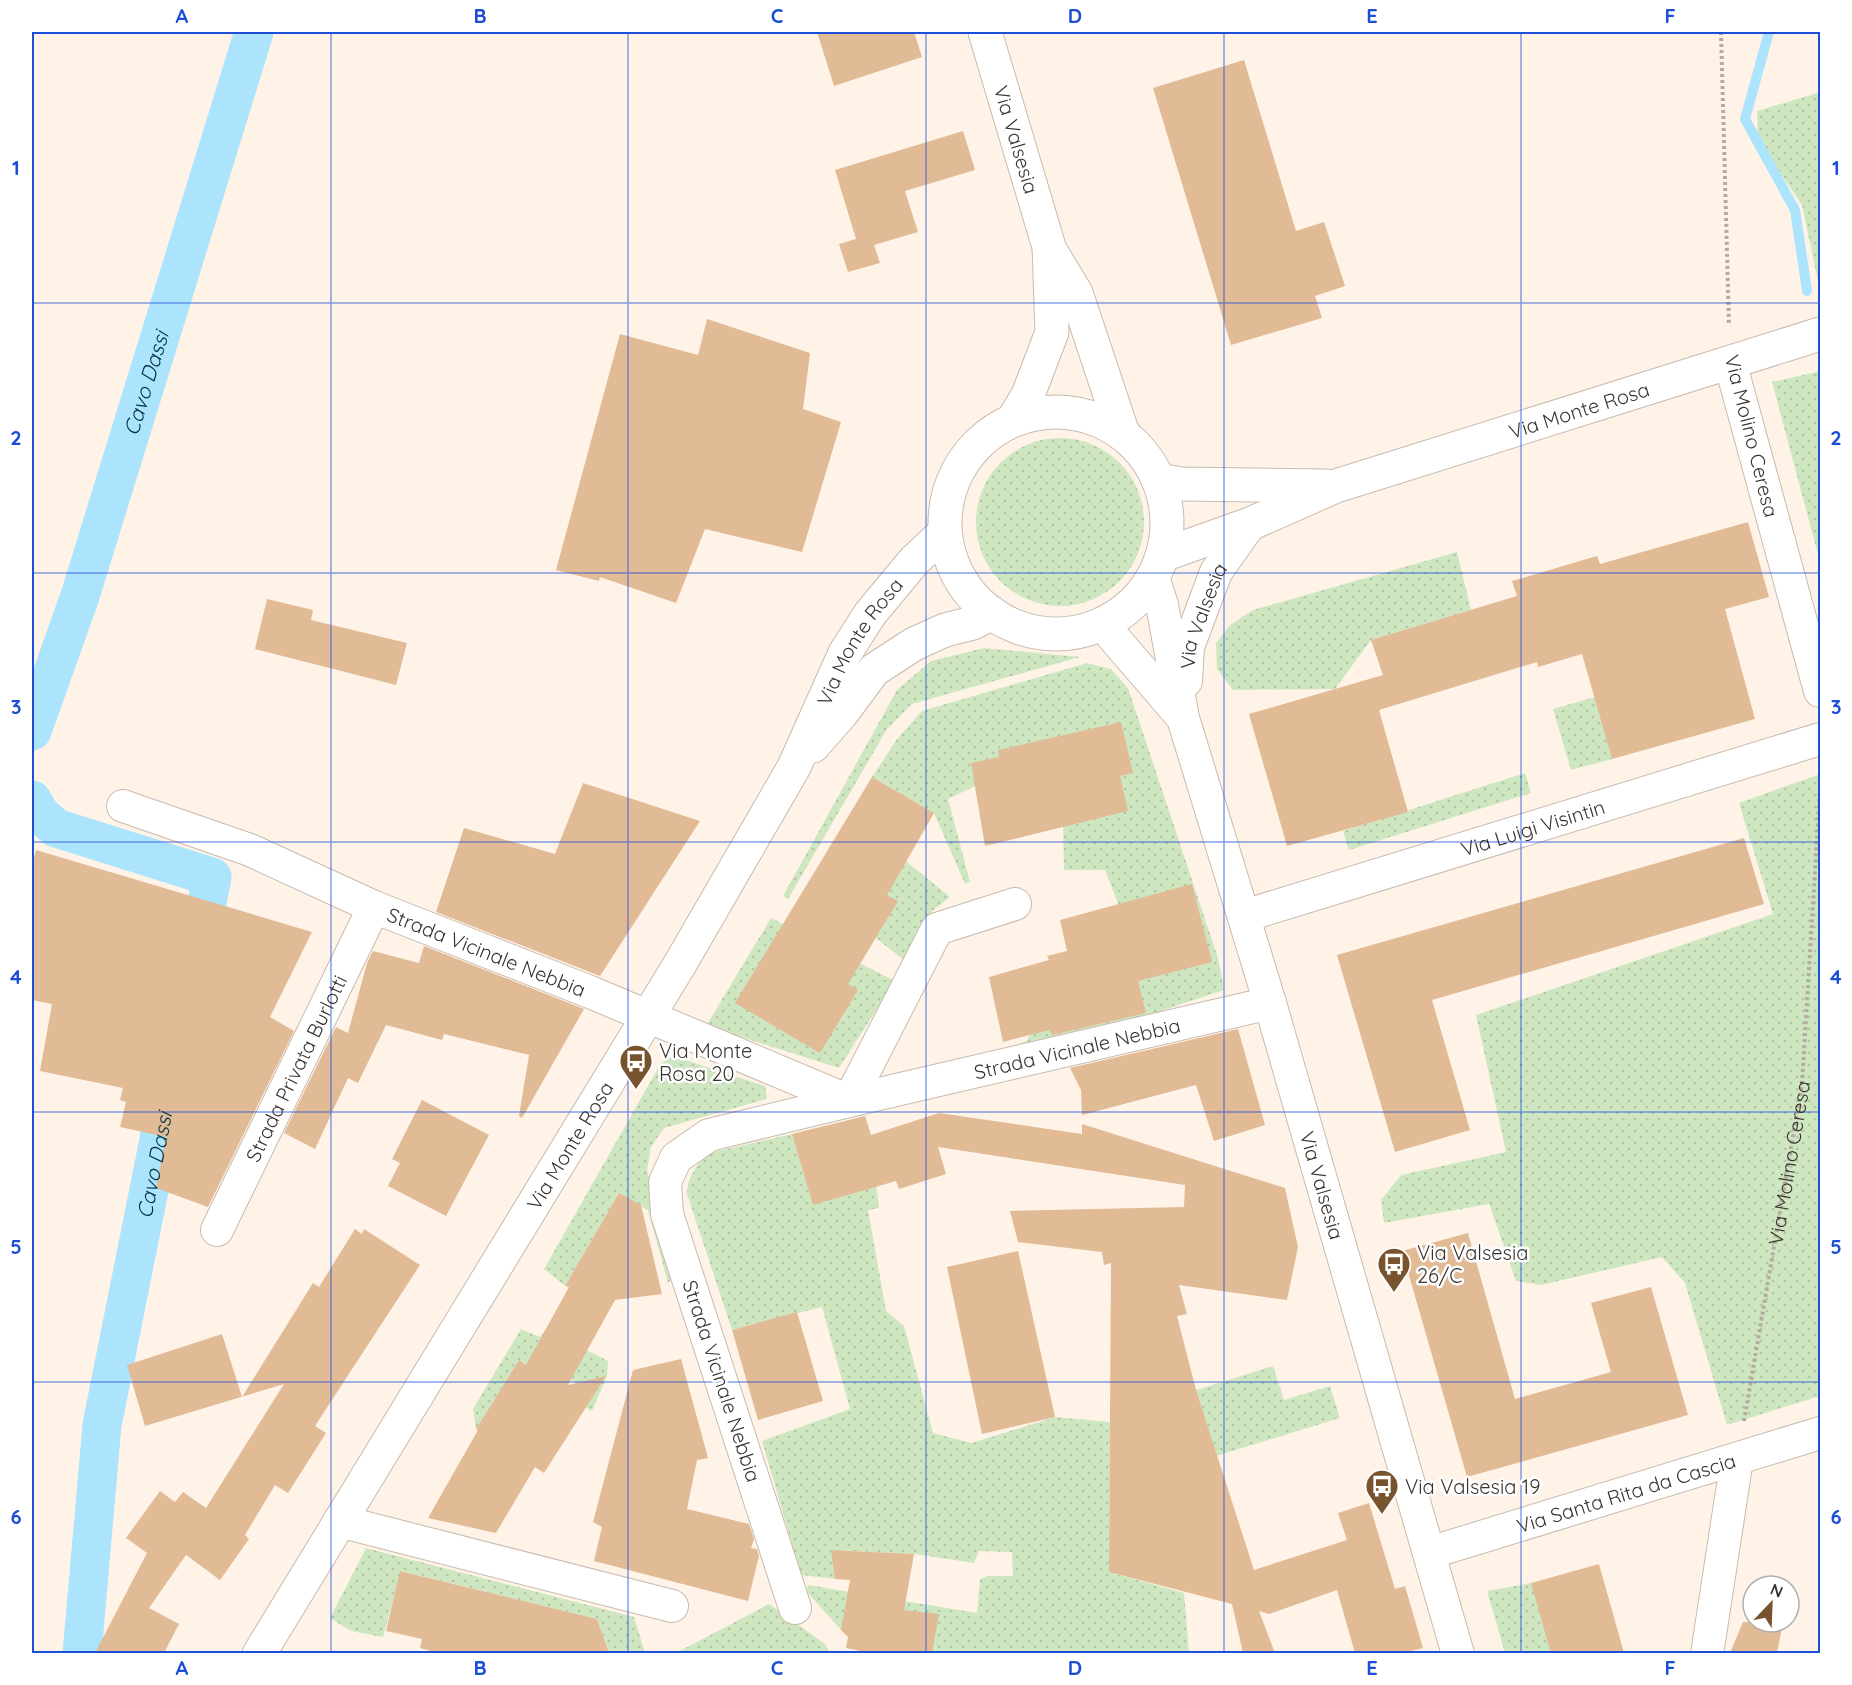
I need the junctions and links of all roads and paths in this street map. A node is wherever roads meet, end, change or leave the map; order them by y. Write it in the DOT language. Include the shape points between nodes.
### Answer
graph roads {
  1 [pos="986,32"];
  2 [pos="1721,32"];
  3 [pos="1049,247"];
  4 [pos="1821,334"];
  5 [pos="1730,362"];
  6 [pos="1013,420"];
  7 [pos="1123,434"];
  8 [pos="1158,480"];
  9 [pos="1336,486"];
  10 [pos="1250,524"];
  11 [pos="945,532"];
  12 [pos="1158,566"];
  13 [pos="992,613"];
  14 [pos="1102,624"];
  15 [pos="1821,692"];
  16 [pos="1183,718"];
  17 [pos="1821,739"];
  18 [pos="795,767"];
  19 [pos="1821,790"];
  20 [pos="123,806"];
  21 [pos="1015,904"];
  22 [pos="374,907"];
  23 [pos="1244,916"];
  24 [pos="1270,1003"];
  25 [pos="647,1016"];
  26 [pos="849,1101"];
  27 [pos="217,1230"];
  28 [pos="1743,1425"];
  29 [pos="1821,1433"];
  30 [pos="1737,1459"];
  31 [pos="339,1521"];
  32 [pos="1429,1553"];
  33 [pos="672,1606"];
  34 [pos="795,1608"];
  35 [pos="260,1653"];
  36 [pos="1458,1653"];
  37 [pos="1707,1653"];
  1 -- 3 [label="main road, Via Valsesia"];
  2 -- 5 [label="path, Via Molino Ceresa"];
  3 -- 6 [label="main road, Via Valsesia" via="1052,332 1028,395"];
  3 -- 7 [label="main road, Via Valsesia" via="1076,293"];
  4 -- 5 [label="main road, Via Monte Rosa"];
  5 -- 9 [label="main road, Via Monte Rosa"];
  5 -- 15 [label="street, Via Molino Ceresa"];
  6 -- 7 [label="main road" via="1037,413 1064,412 1086,416"];
  6 -- 11 [label="main road" via="974,448 960,467 950,489"];
  7 -- 8 [label="main road" via="1137,447"];
  8 -- 9 [label="main road, Via Monte Rosa" via="1182,484"];
  8 -- 12 [label="main road" via="1167,517"];
  9 -- 10 [label="main road, Via Monte Rosa"];
  10 -- 12 [label="main road, Via Monte Rosa"];
  10 -- 16 [label="street, Via Valsesia" via="1216,572 1188,647"];
  11 -- 13 [label="main road" via="952,563 969,592"];
  11 -- 18 [label="main road, Via Monte Rosa" via="914,561 851,643"];
  12 -- 14 [label="main road" via="1142,593 1122,613"];
  12 -- 16 [label="street, Via Valsesia"];
  13 -- 14 [label="main road" via="1028,630 1059,634"];
  13 -- 18 [label="main road, Via Monte Rosa" via="914,644 874,670"];
  14 -- 16 [label="street, Via Valsesia"];
  16 -- 23 [label="street, Via Valsesia"];
  17 -- 23 [label="street, Via Luigi Visintin"];
  18 -- 25 [label="main road, Via Monte Rosa"];
  19 -- 28 [label="path, Via Molino Ceresa" via="1802,1084"];
  20 -- 22 [label="street, Strada Vicinale Nebbia" via="250,850"];
  21 -- 26 [label="street" via="937,929"];
  22 -- 25 [label="street, Strada Vicinale Nebbia"];
  22 -- 27 [label="street, Strada Privata Burlotti"];
  23 -- 24 [label="street, Via Valsesia"];
  24 -- 26 [label="street, Strada Vicinale Nebbia"];
  24 -- 32 [label="street, Via Valsesia"];
  25 -- 26 [label="street, Strada Vicinale Nebbia"];
  25 -- 31 [label="main road, Via Monte Rosa"];
  26 -- 34 [label="street, Strada Vicinale Nebbia" via="708,1135 676,1158 665,1182 667,1214"];
  29 -- 30 [label="street, Via Santa Rita da Cascia"];
  30 -- 32 [label="street, Via Santa Rita da Cascia"];
  30 -- 37 [label="street"];
  31 -- 33 [label="street"];
  31 -- 35 [label="main road, Via Monte Rosa"];
  32 -- 36 [label="street, Via Valsesia"];
}
